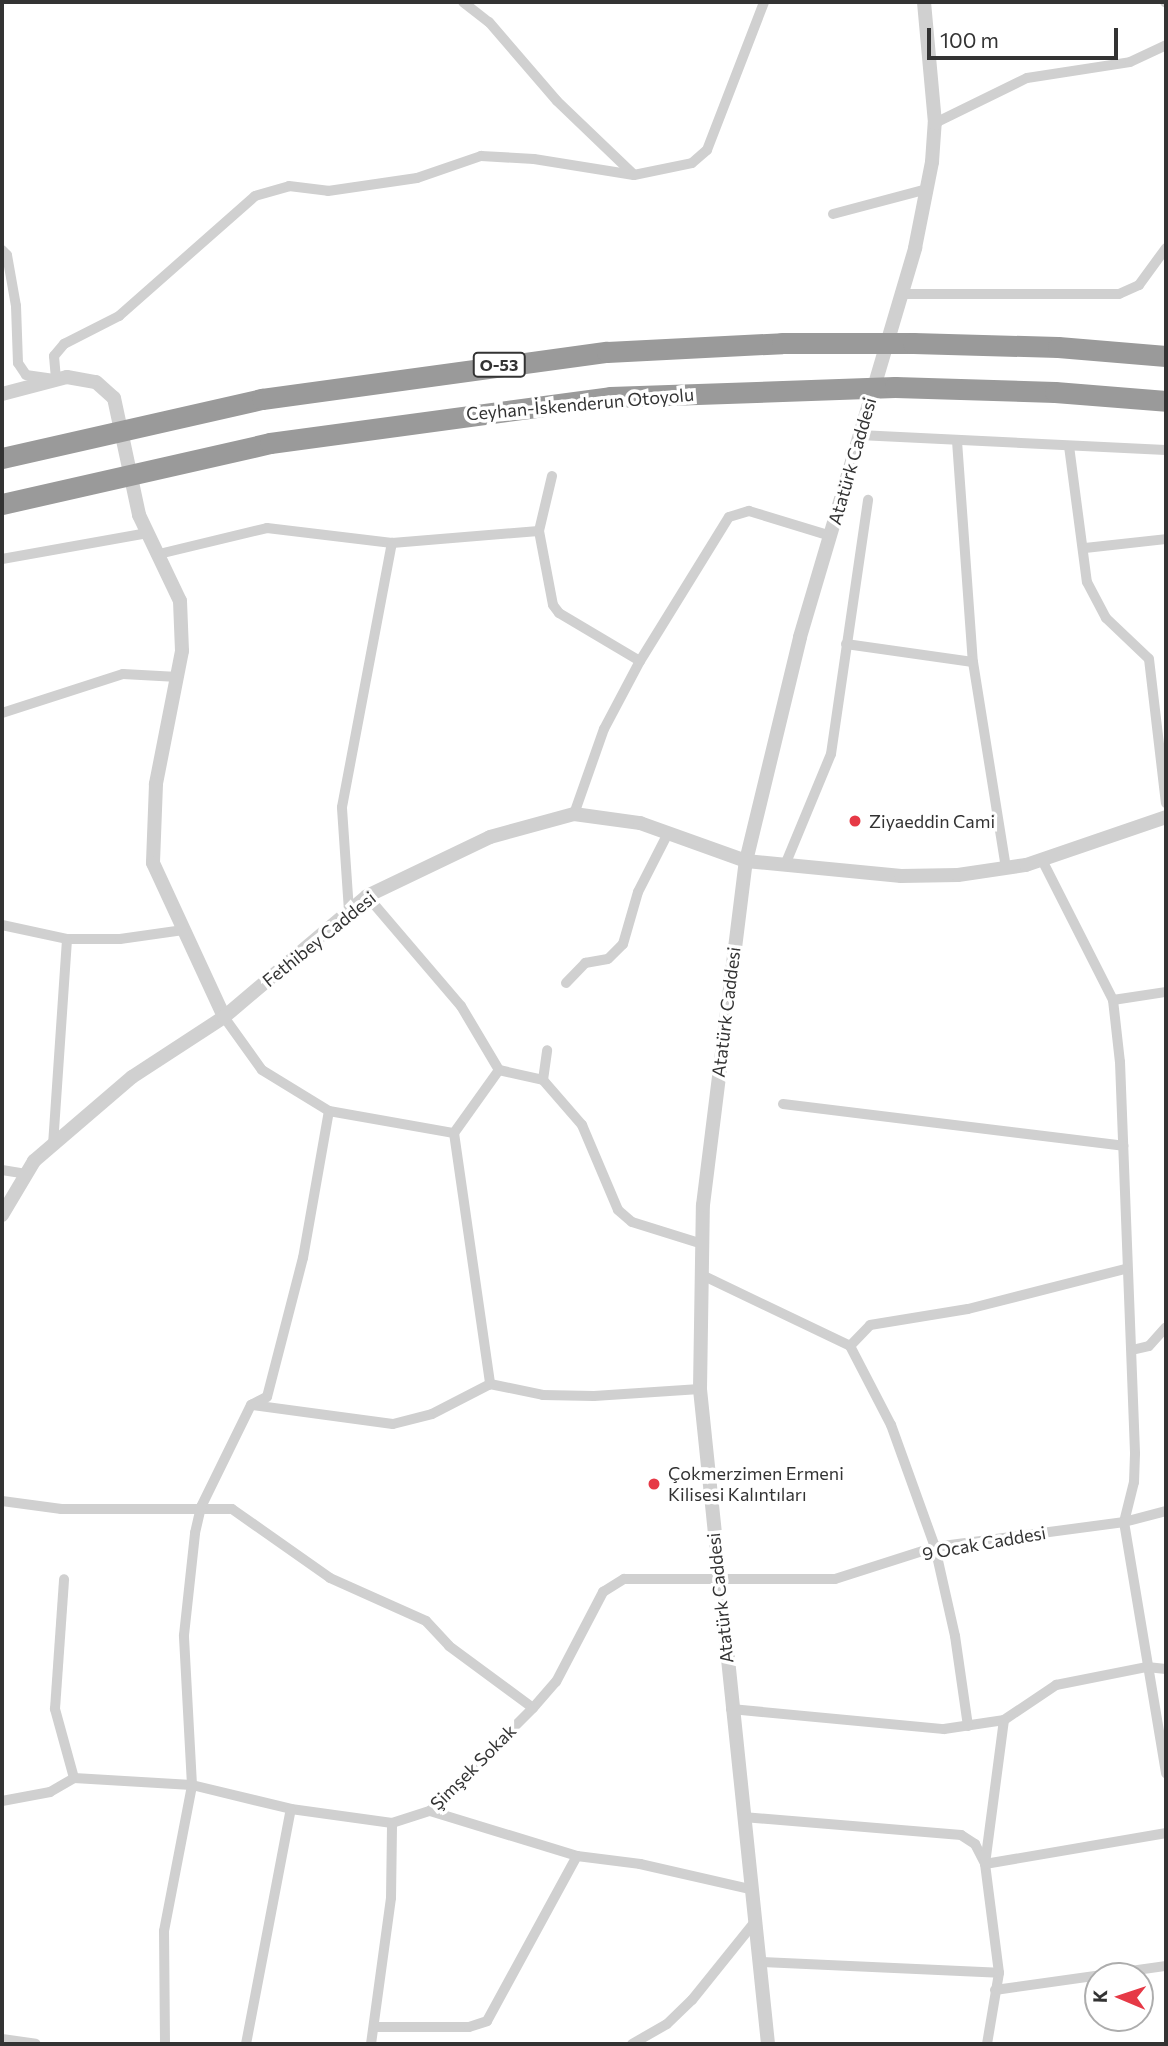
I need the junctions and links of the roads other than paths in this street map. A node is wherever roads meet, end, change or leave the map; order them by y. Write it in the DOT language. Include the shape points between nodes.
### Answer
graph roads {
  1 [pos="463,2"];
  2 [pos="764,2"];
  3 [pos="924,2"];
  4 [pos="1166,45"];
  5 [pos="935,123"];
  6 [pos="634,175"];
  7 [pos="927,189"];
  8 [pos="832,214"];
  9 [pos="1166,248"];
  10 [pos="2,250"];
  11 [pos="901,294"];
  12 [pos="1166,356"];
  13 [pos="56,379"];
  14 [pos="2,394"];
  15 [pos="1166,401"];
  16 [pos="859,435"];
  17 [pos="957,441"];
  18 [pos="1069,446"];
  19 [pos="1166,450"];
  20 [pos="2,458"];
  21 [pos="552,476"];
  22 [pos="867,500"];
  23 [pos="2,504"];
  24 [pos="539,531"];
  25 [pos="148,533"];
  26 [pos="831,537"];
  27 [pos="1166,539"];
  28 [pos="393,543"];
  29 [pos="1085,548"];
  30 [pos="159,554"];
  31 [pos="2,559"];
  32 [pos="846,644"];
  33 [pos="640,661"];
  34 [pos="973,662"];
  35 [pos="178,677"];
  36 [pos="1162,700"];
  37 [pos="2,713"];
  38 [pos="1166,803"];
  39 [pos="574,814"];
  40 [pos="1166,817"];
  41 [pos="668,833"];
  42 [pos="1042,860"];
  43 [pos="746,861"];
  44 [pos="785,865"];
  45 [pos="1006,868"];
  46 [pos="367,896"];
  47 [pos="349,911"];
  48 [pos="2,925"];
  49 [pos="183,930"];
  50 [pos="66,939"];
  51 [pos="566,983"];
  52 [pos="1166,992"];
  53 [pos="1113,1000"];
  54 [pos="224,1017"];
  55 [pos="547,1050"];
  56 [pos="499,1070"];
  57 [pos="543,1080"];
  58 [pos="783,1104"];
  59 [pos="329,1111"];
  60 [pos="454,1133"];
  61 [pos="53,1145"];
  62 [pos="1123,1146"];
  63 [pos="2,1170"];
  64 [pos="29,1174"];
  65 [pos="2,1215"];
  66 [pos="702,1244"];
  67 [pos="1125,1269"];
  68 [pos="702,1275"];
  69 [pos="1166,1327"];
  70 [pos="850,1346"];
  71 [pos="1132,1350"];
  72 [pos="490,1384"];
  73 [pos="700,1389"];
  74 [pos="251,1405"];
  75 [pos="2,1502"];
  76 [pos="201,1507"];
  77 [pos="1166,1511"];
  78 [pos="1124,1522"];
  79 [pos="935,1547"];
  80 [pos="64,1579"];
  81 [pos="719,1583"];
  82 [pos="1147,1667"];
  83 [pos="1166,1669"];
  84 [pos="533,1708"];
  85 [pos="731,1710"];
  86 [pos="1004,1720"];
  87 [pos="968,1726"];
  88 [pos="1166,1774"];
  89 [pos="74,1778"];
  90 [pos="192,1785"];
  91 [pos="2,1801"];
  92 [pos="291,1809"];
  93 [pos="430,1811"];
  94 [pos="743,1817"];
  95 [pos="392,1823"];
  96 [pos="1166,1833"];
  97 [pos="577,1856"];
  98 [pos="985,1864"];
  99 [pos="751,1889"];
  100 [pos="754,1923"];
  101 [pos="760,1962"];
  102 [pos="1166,1966"];
  103 [pos="999,1973"];
  104 [pos="995,1990"];
  105 [pos="374,2027"];
  106 [pos="2,2039"];
  107 [pos="36,2044"];
  108 [pos="165,2044"];
  109 [pos="246,2044"];
  110 [pos="371,2044"];
  111 [pos="632,2044"];
  112 [pos="768,2044"];
  113 [pos="987,2044"];
  1 -- 6 [label="street" via="489,22 557,102"];
  2 -- 6 [label="street" via="707,150 692,163"];
  3 -- 5 [label="street, Atatürk Caddesi"];
  4 -- 5 [label="street" via="1130,62 1027,78"];
  5 -- 7 [label="street, Atatürk Caddesi"];
  6 -- 13 [label="street" via="534,159 481,156 417,178 328,191 289,186 255,196 119,316 64,344 54,356"];
  7 -- 8 [label="street"];
  7 -- 11 [label="street, Atatürk Caddesi"];
  9 -- 11 [label="street" via="1139,285 1119,294"];
  10 -- 13 [label="street" via="7,255 16,306 18,363 26,375"];
  11 -- 16 [label="street, Atatürk Caddesi"];
  12 -- 20 [label="highway, O-53" via="913,343 607,352 261,399"];
  13 -- 14 [label="street"];
  13 -- 25 [label="street" via="96,382 114,398 139,515"];
  15 -- 23 [label="highway, Ceyhan-İskenderun Otoyolu" via="895,387 610,397 310,437"];
  16 -- 17 [label="street"];
  16 -- 26 [label="street, Atatürk Caddesi"];
  17 -- 18 [label="street"];
  17 -- 34 [label="street"];
  18 -- 19 [label="street"];
  18 -- 29 [label="street"];
  21 -- 24 [label="street"];
  22 -- 32 [label="street"];
  24 -- 28 [label="street"];
  24 -- 33 [label="street" via="550,593 559,613"];
  25 -- 30 [label="street"];
  25 -- 31 [label="street"];
  26 -- 33 [label="street" via="749,511 729,517"];
  26 -- 43 [label="street, Atatürk Caddesi" via="800,637"];
  27 -- 29 [label="street"];
  28 -- 30 [label="street" via="267,528"];
  28 -- 47 [label="street" via="342,807"];
  29 -- 36 [label="street" via="1087,582 1106,618 1149,659"];
  30 -- 35 [label="street" via="180,601"];
  32 -- 34 [label="street"];
  32 -- 44 [label="street" via="831,754"];
  33 -- 39 [label="street" via="604,729"];
  34 -- 45 [label="street"];
  35 -- 37 [label="street" via="123,674"];
  35 -- 49 [label="street" via="156,783 153,863"];
  36 -- 38 [label="street"];
  39 -- 41 [label="street, Fethibey Caddesi" via="640,823"];
  39 -- 46 [label="street, Fethibey Caddesi" via="490,837"];
  40 -- 42 [label="street, Fethibey Caddesi"];
  41 -- 43 [label="street, Fethibey Caddesi"];
  41 -- 51 [label="street" via="638,892 623,944 608,959 585,962"];
  42 -- 45 [label="street, Fethibey Caddesi"];
  42 -- 53 [label="street"];
  43 -- 44 [label="street, Fethibey Caddesi"];
  43 -- 66 [label="street, Atatürk Caddesi"];
  44 -- 45 [label="street, Fethibey Caddesi" via="901,876"];
  46 -- 47 [label="street, Fethibey Caddesi"];
  46 -- 56 [label="street" via="461,1006"];
  47 -- 54 [label="street, Fethibey Caddesi"];
  48 -- 50 [label="street"];
  49 -- 50 [label="street" via="120,939"];
  49 -- 54 [label="street"];
  50 -- 61 [label="street"];
  52 -- 53 [label="street"];
  53 -- 62 [label="street"];
  54 -- 59 [label="street" via="262,1070"];
  54 -- 61 [label="street, Fethibey Caddesi" via="132,1077"];
  55 -- 57 [label="street"];
  56 -- 57 [label="street"];
  56 -- 60 [label="street"];
  57 -- 66 [label="street" via="582,1125 618,1210 632,1222"];
  58 -- 62 [label="street"];
  59 -- 60 [label="street"];
  59 -- 74 [label="street" via="303,1258 267,1397"];
  60 -- 72 [label="street"];
  61 -- 64 [label="street, Fethibey Caddesi" via="34,1161"];
  62 -- 67 [label="street"];
  63 -- 64 [label="street"];
  64 -- 65 [label="street, Fethibey Caddesi"];
  66 -- 68 [label="street, Atatürk Caddesi"];
  67 -- 70 [label="street" via="968,1309 870,1325"];
  67 -- 71 [label="street"];
  68 -- 70 [label="street"];
  68 -- 73 [label="street, Atatürk Caddesi"];
  69 -- 71 [label="street" via="1149,1346"];
  70 -- 79 [label="street" via="891,1425"];
  71 -- 78 [label="street" via="1135,1482"];
  72 -- 73 [label="street" via="543,1395"];
  72 -- 74 [label="street" via="432,1414 393,1424"];
  73 -- 81 [label="street, Atatürk Caddesi"];
  74 -- 76 [label="street"];
  75 -- 76 [label="street" via="61,1509"];
  76 -- 84 [label="street" via="232,1509 330,1578 426,1621 449,1646"];
  76 -- 90 [label="street" via="184,1636"];
  77 -- 78 [label="street, 9 Ocak Caddesi"];
  78 -- 79 [label="street, 9 Ocak Caddesi"];
  78 -- 82 [label="street"];
  79 -- 81 [label="street, 9 Ocak Caddesi" via="835,1579"];
  79 -- 87 [label="street" via="955,1636"];
  80 -- 89 [label="street" via="55,1709"];
  81 -- 84 [label="street, Şimşek Sokak" via="624,1579 603,1592 556,1682"];
  81 -- 85 [label="street, Atatürk Caddesi"];
  82 -- 83 [label="street"];
  82 -- 86 [label="street" via="1056,1685"];
  82 -- 88 [label="street"];
  84 -- 93 [label="street, Şimşek Sokak"];
  85 -- 87 [label="street" via="944,1729"];
  85 -- 94 [label="street, Atatürk Caddesi"];
  86 -- 87 [label="street"];
  86 -- 98 [label="street"];
  89 -- 90 [label="street, Şimşek Sokak"];
  89 -- 91 [label="street" via="50,1792"];
  90 -- 92 [label="street, Şimşek Sokak"];
  90 -- 108 [label="street" via="164,1931"];
  92 -- 95 [label="street, Şimşek Sokak"];
  92 -- 109 [label="street"];
  93 -- 95 [label="street, Şimşek Sokak"];
  93 -- 97 [label="street"];
  94 -- 98 [label="street" via="961,1835 975,1844"];
  94 -- 99 [label="street, Atatürk Caddesi"];
  95 -- 105 [label="street" via="391,1898"];
  96 -- 98 [label="street"];
  97 -- 99 [label="street" via="640,1864"];
  97 -- 105 [label="street" via="487,2021 469,2027"];
  98 -- 103 [label="street"];
  99 -- 100 [label="street, Atatürk Caddesi"];
  100 -- 101 [label="street, Atatürk Caddesi"];
  100 -- 111 [label="street" via="692,2000 667,2024"];
  101 -- 103 [label="street"];
  101 -- 112 [label="street, Atatürk Caddesi"];
  102 -- 104 [label="street"];
  103 -- 104 [label="street"];
  104 -- 113 [label="street"];
  105 -- 110 [label="street"];
  106 -- 107 [label="street"];
}
